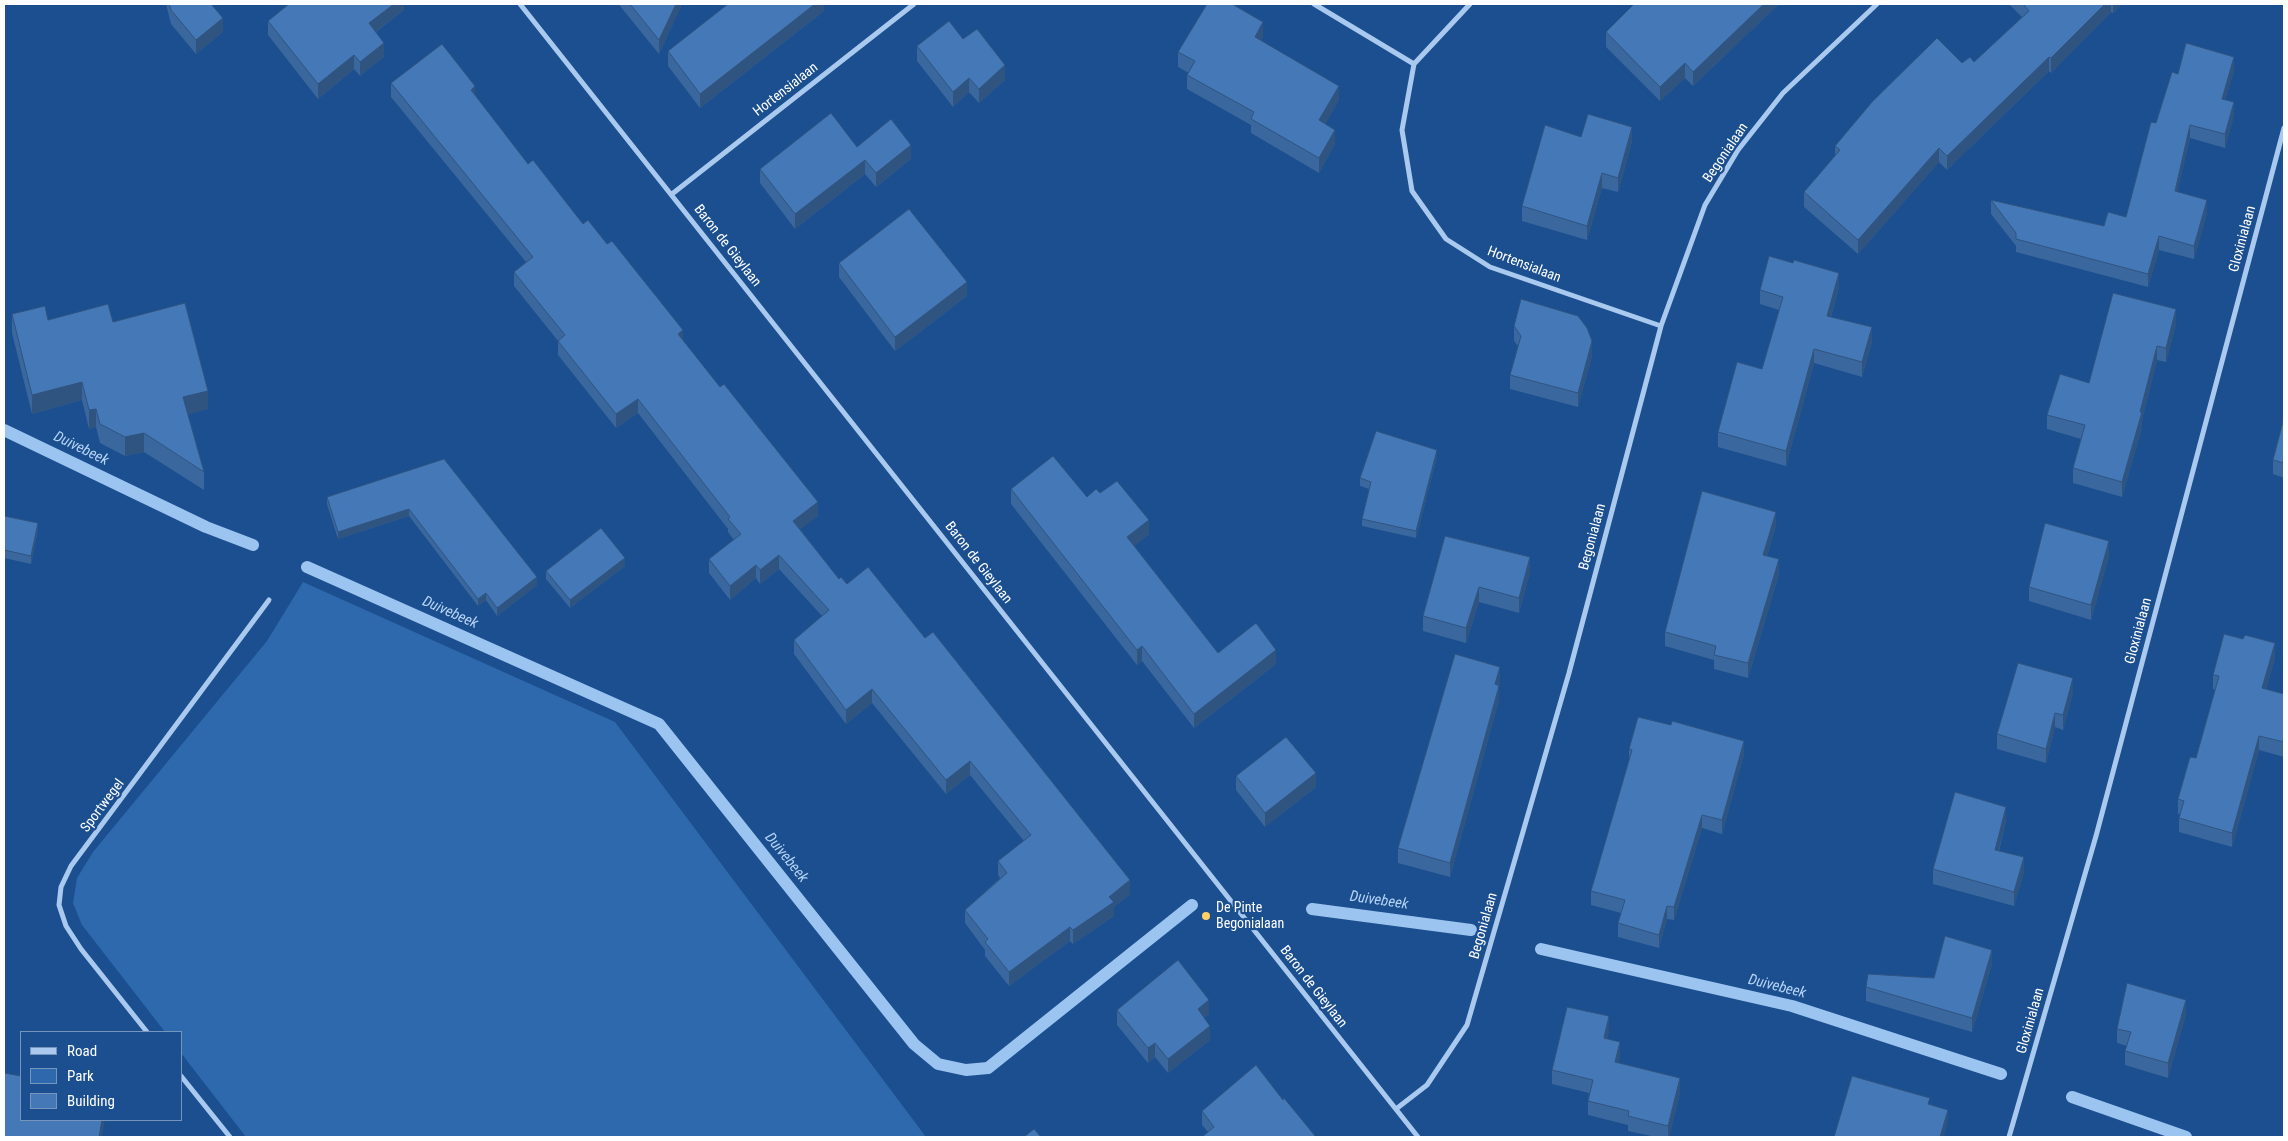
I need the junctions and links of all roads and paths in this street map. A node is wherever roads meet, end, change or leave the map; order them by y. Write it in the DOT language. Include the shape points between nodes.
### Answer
graph roads {
  1 [pos="520,4"];
  2 [pos="914,4"];
  3 [pos="1314,4"];
  4 [pos="1470,4"];
  5 [pos="1876,4"];
  6 [pos="1414,64"];
  7 [pos="2284,128"];
  8 [pos="672,194"];
  9 [pos="1661,326"];
  10 [pos="269,600"];
  11 [pos="146,1031"];
  12 [pos="182,1077"];
  13 [pos="1396,1109"];
  14 [pos="230,1137"];
  15 [pos="1418,1137"];
  16 [pos="2009,1137"];
  1 -- 8 [label="street, Baron de Gieylaan"];
  2 -- 8 [label="street, Hortensialaan"];
  3 -- 6 [label="street"];
  4 -- 6 [label="street"];
  5 -- 9 [label="street, Begonialaan" via="1783,93 1738,150 1705,205"];
  6 -- 9 [label="street, Hortensialaan" via="1402,130 1412,191 1446,239 1490,267"];
  7 -- 16 [label="street, Gloxinialaan" via="2096,836"];
  8 -- 13 [label="street, Baron de Gieylaan"];
  9 -- 13 [label="street, Begonialaan" via="1569,673 1467,1025 1427,1084"];
  10 -- 11 [label="street, Sportwegel" via="72,866 61,887 60,905 66,926"];
  12 -- 14 [label="street"];
  13 -- 15 [label="street, Baron de Gieylaan"];
}
